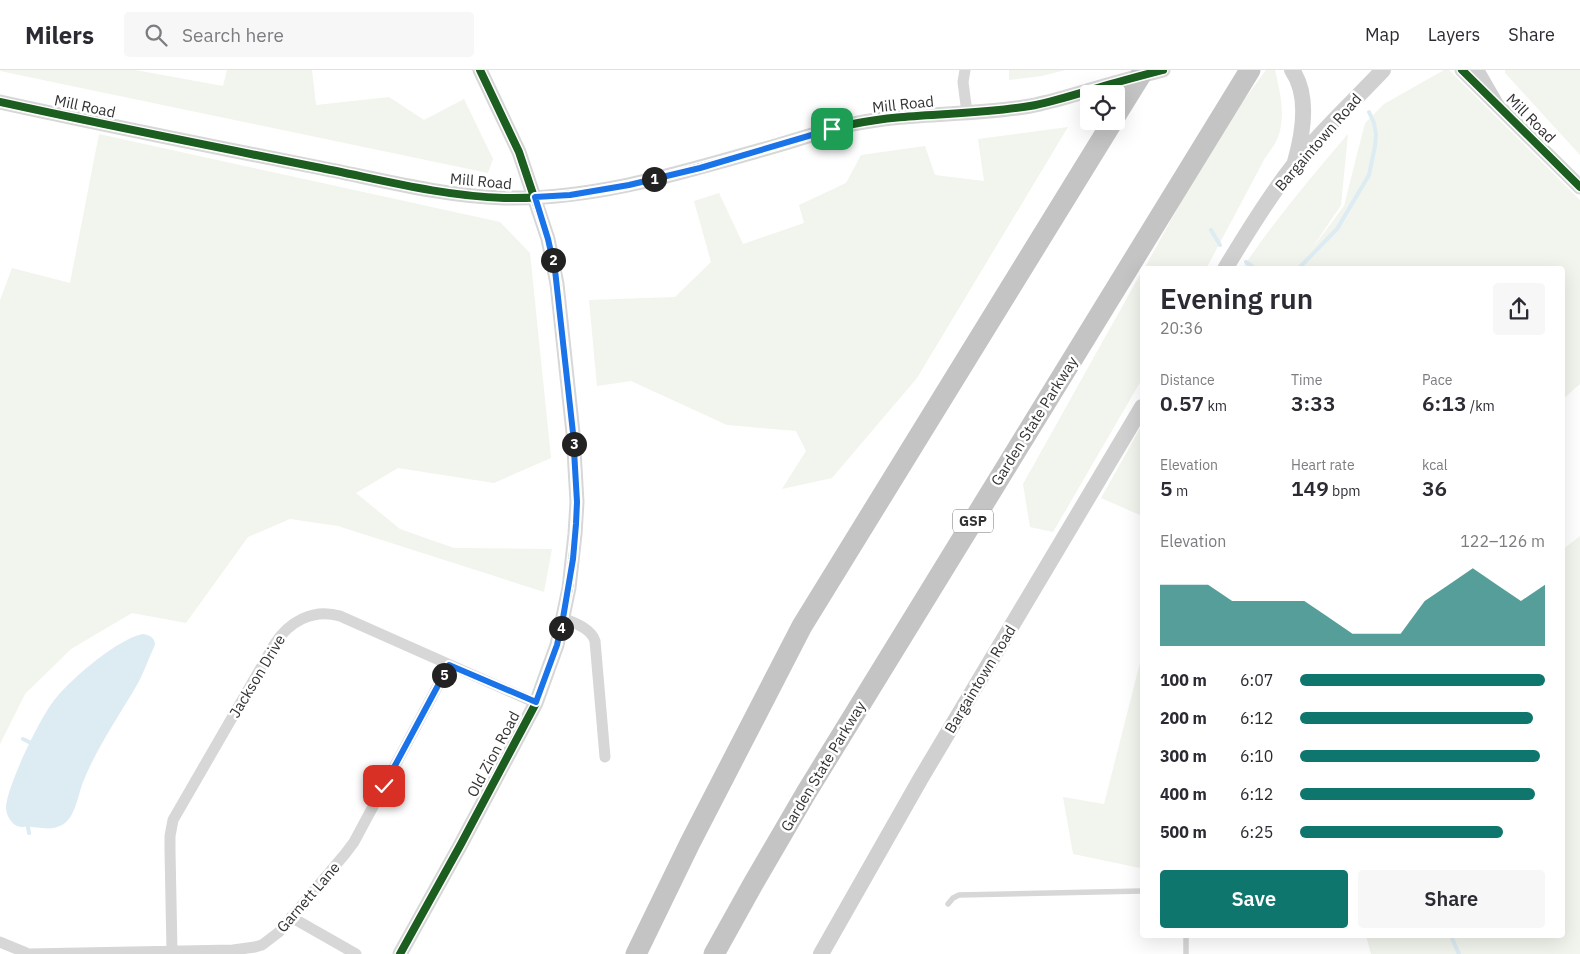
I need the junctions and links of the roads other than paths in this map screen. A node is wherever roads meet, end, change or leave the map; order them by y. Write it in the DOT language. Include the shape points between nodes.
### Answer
graph roads {
  1 [pos="480,70"];
  2 [pos="965,70"];
  3 [pos="1144,70"];
  4 [pos="1163,70"];
  5 [pos="1250,70"];
  6 [pos="1292,70"];
  7 [pos="1383,70"];
  8 [pos="1462,70"];
  9 [pos="1476,70"];
  10 [pos="1125,101"];
  11 [pos="1494,101"];
  12 [pos="0,102"];
  13 [pos="967,113"];
  14 [pos="1107,130"];
  15 [pos="1294,164"];
  16 [pos="1580,187"];
  17 [pos="535,197"];
  18 [pos="1227,266"];
  19 [pos="1140,410"];
  20 [pos="563,618"];
  21 [pos="449,665"];
  22 [pos="536,702"];
  23 [pos="605,757"];
  24 [pos="1140,891"];
  25 [pos="948,904"];
  26 [pos="291,917"];
  27 [pos="1186,938"];
  28 [pos="0,942"];
  29 [pos="172,951"];
  30 [pos="356,954"];
  31 [pos="400,954"];
  32 [pos="636,954"];
  33 [pos="714,954"];
  34 [pos="821,954"];
  35 [pos="1186,954"];
  1 -- 17 [label="street, Old Zion Road" via="519,152"];
  2 -- 13 [label="street" via="963,82"];
  3 -- 10 [label="highway, bridge"];
  4 -- 13 [label="street, Mill Road" via="1031,106"];
  5 -- 33 [label="highway, Garden State Parkway / GSP" via="806,793"];
  6 -- 15 [label="main road" via="1303,104"];
  7 -- 15 [label="main road, Bargaintown Road"];
  8 -- 11 [label="street, Mill Road"];
  9 -- 11 [label="main road"];
  11 -- 16 [label="street, Mill Road"];
  12 -- 17 [label="street, Mill Road" via="426,189 475,196"];
  13 -- 17 [label="street, Mill Road" via="909,116 857,124 629,185"];
  14 -- 32 [label="highway" via="802,626"];
  15 -- 18 [label="main road, Bargaintown Road"];
  17 -- 20 [label="street, Old Zion Road" via="555,270 575,467 575,534"];
  19 -- 34 [label="main road, Bargaintown Road" via="926,769"];
  20 -- 22 [label="street, Old Zion Road" via="557,645"];
  20 -- 23 [label="street" via="590,632 595,640"];
  21 -- 22 [label="street, Jackson Drive"];
  21 -- 26 [label="street, Garnett Lane" via="354,842"];
  21 -- 29 [label="street, Jackson Drive" via="334,614 310,616 285,629 173,820 170,836"];
  22 -- 31 [label="street, Old Zion Road"];
  24 -- 25 [label="lane" via="958,895"];
  26 -- 29 [label="street, Garnett Lane" via="279,932 255,947"];
  26 -- 30 [label="street"];
  27 -- 35 [label="lane"];
  28 -- 29 [label="street, Garnett Lane" via="29,954"];
}
